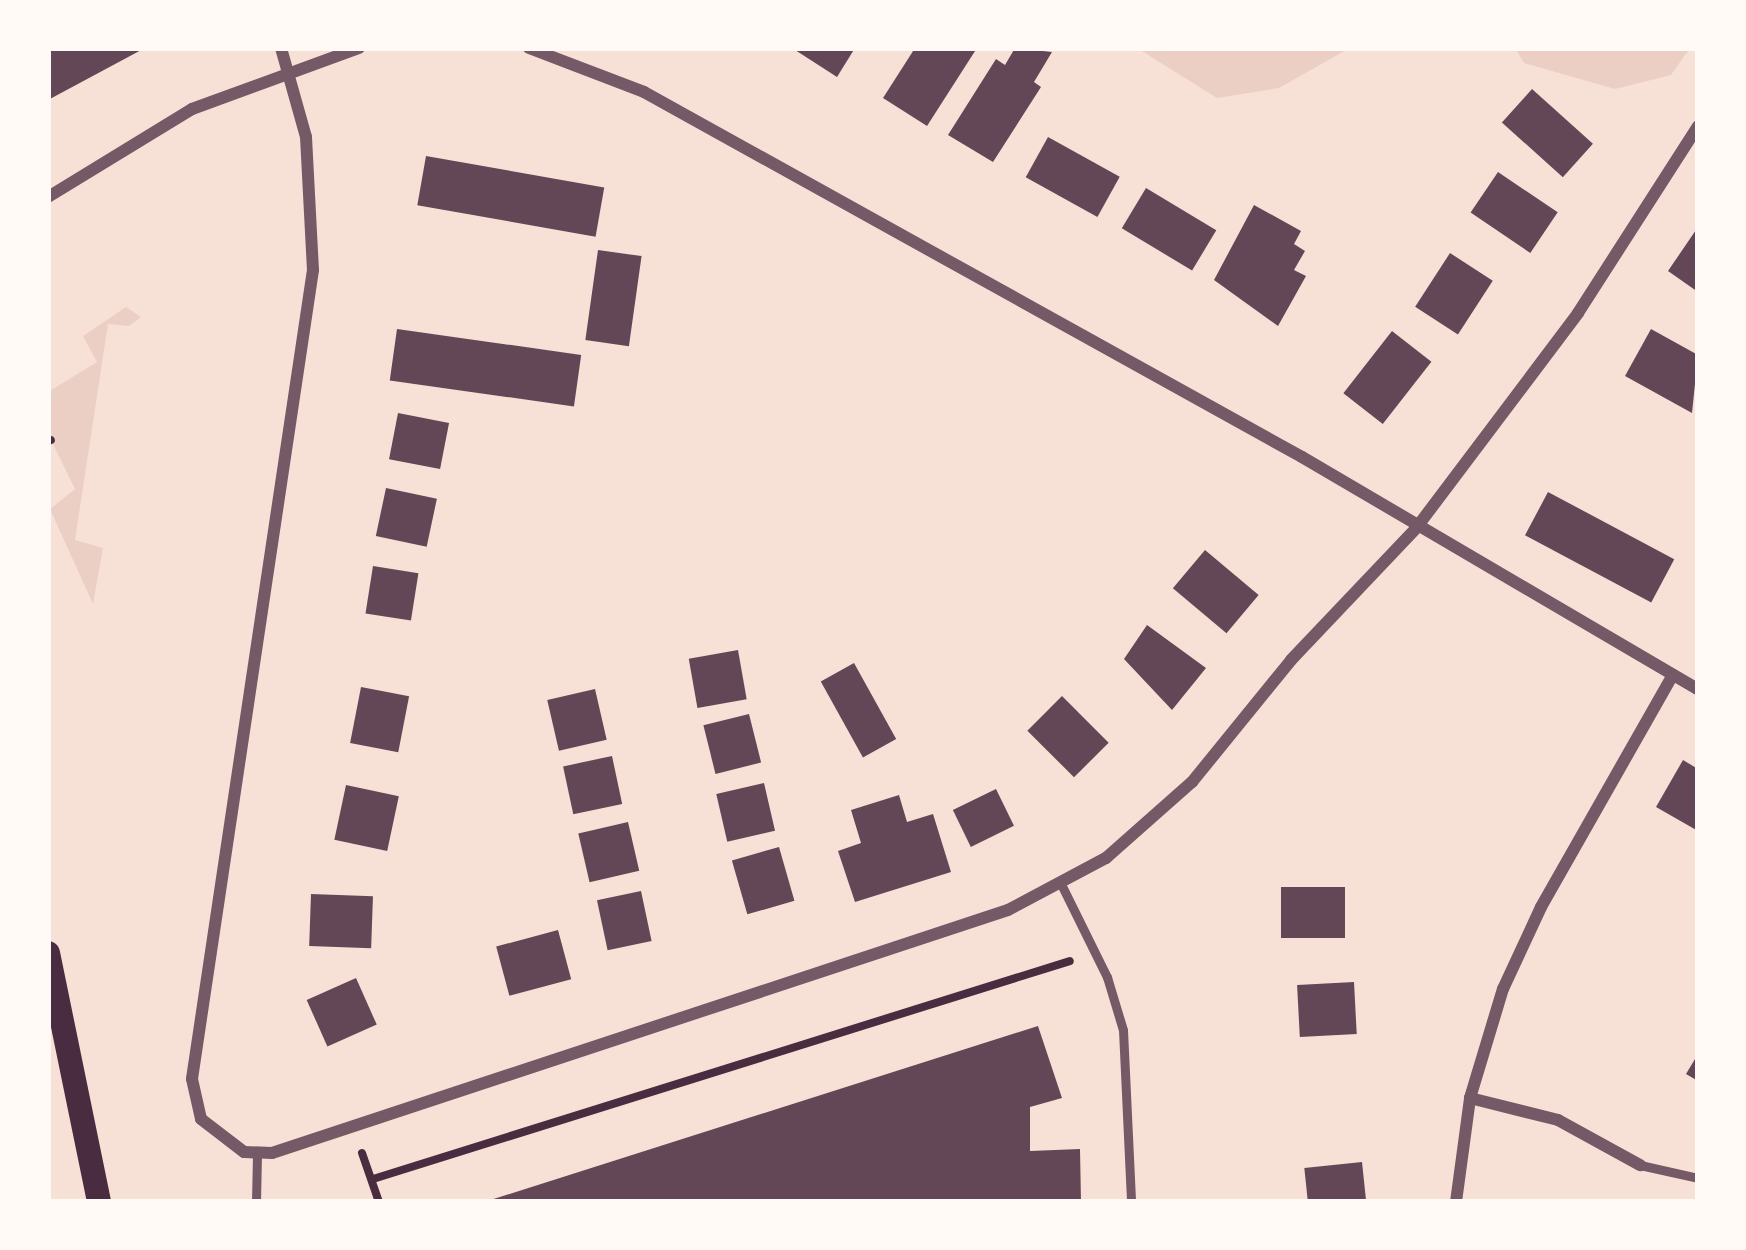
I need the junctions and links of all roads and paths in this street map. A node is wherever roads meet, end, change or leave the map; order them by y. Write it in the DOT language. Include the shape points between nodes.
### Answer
graph roads {
  1 [pos="281,48"];
  2 [pos="358,48"];
  3 [pos="529,48"];
  4 [pos="286,70"];
  5 [pos="1698,126"];
  6 [pos="48,197"];
  7 [pos="1417,527"];
  8 [pos="1673,675"];
  9 [pos="1698,688"];
  10 [pos="1062,886"];
  11 [pos="48,953"];
  12 [pos="1070,962"];
  13 [pos="1470,1098"];
  14 [pos="256,1153"];
  15 [pos="362,1153"];
  16 [pos="1640,1165"];
  17 [pos="1698,1178"];
  18 [pos="373,1179"];
  19 [pos="98,1202"];
  20 [pos="256,1202"];
  21 [pos="379,1202"];
  22 [pos="1131,1202"];
  23 [pos="1456,1202"];
  1 -- 4 [label="street"];
  2 -- 4 [label="street"];
  3 -- 7 [label="street" via="660,101"];
  4 -- 6 [label="street" via="192,109"];
  4 -- 14 [label="street" via="315,203 313,270 192,1079 209,1130"];
  5 -- 7 [label="street" via="1578,313"];
  7 -- 8 [label="street"];
  7 -- 10 [label="street" via="1154,821"];
  8 -- 9 [label="street"];
  8 -- 13 [label="street" via="1540,907 1503,989"];
  10 -- 14 [label="street" via="986,918"];
  10 -- 22 [label="lane" via="1123,1030"];
  11 -- 19 [label="main road"];
  12 -- 18 [label="path"];
  13 -- 16 [label="street" via="1558,1120"];
  13 -- 23 [label="street"];
  14 -- 20 [label="lane"];
  15 -- 18 [label="path"];
  16 -- 17 [label="lane"];
  18 -- 21 [label="path"];
}
